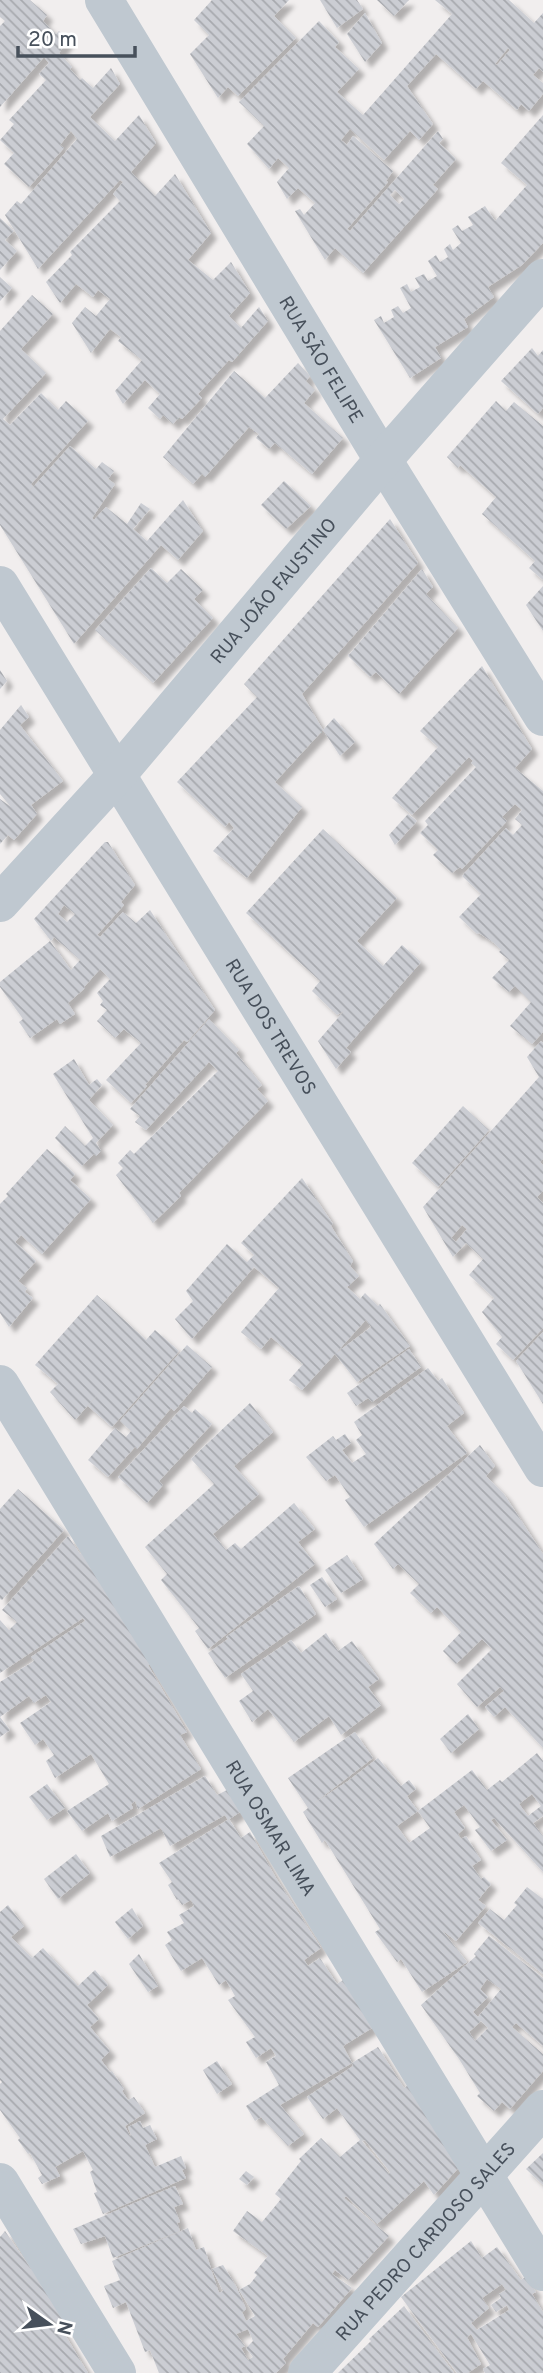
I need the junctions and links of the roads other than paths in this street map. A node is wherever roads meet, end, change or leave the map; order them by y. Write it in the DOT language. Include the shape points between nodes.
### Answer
graph roads {
  1 [pos="104,0"];
  2 [pos="543,278"];
  3 [pos="383,460"];
  4 [pos="0,585"];
  5 [pos="543,717"];
  6 [pos="117,775"];
  7 [pos="0,903"];
  8 [pos="0,1384"];
  9 [pos="543,1468"];
  10 [pos="543,2109"];
  11 [pos="484,2176"];
  12 [pos="0,2182"];
  13 [pos="543,2272"];
  14 [pos="117,2373"];
  15 [pos="307,2373"];
  1 -- 3 [label="street, RUA SÃO FELIPE"];
  2 -- 3 [label="street, RUA JOÃO FAUSTINO"];
  3 -- 5 [label="street, RUA SÃO FELIPE"];
  3 -- 6 [label="street, RUA JOÃO FAUSTINO"];
  4 -- 6 [label="street, RUA DOS TREVOS"];
  6 -- 7 [label="street, RUA JOÃO FAUSTINO"];
  6 -- 9 [label="street, RUA DOS TREVOS"];
  8 -- 11 [label="street, RUA OSMAR LIMA"];
  10 -- 11 [label="street, RUA PEDRO CARDOSO SALES"];
  11 -- 13 [label="street, RUA OSMAR LIMA"];
  11 -- 15 [label="street, RUA PEDRO CARDOSO SALES"];
  12 -- 14 [label="street"];
}
